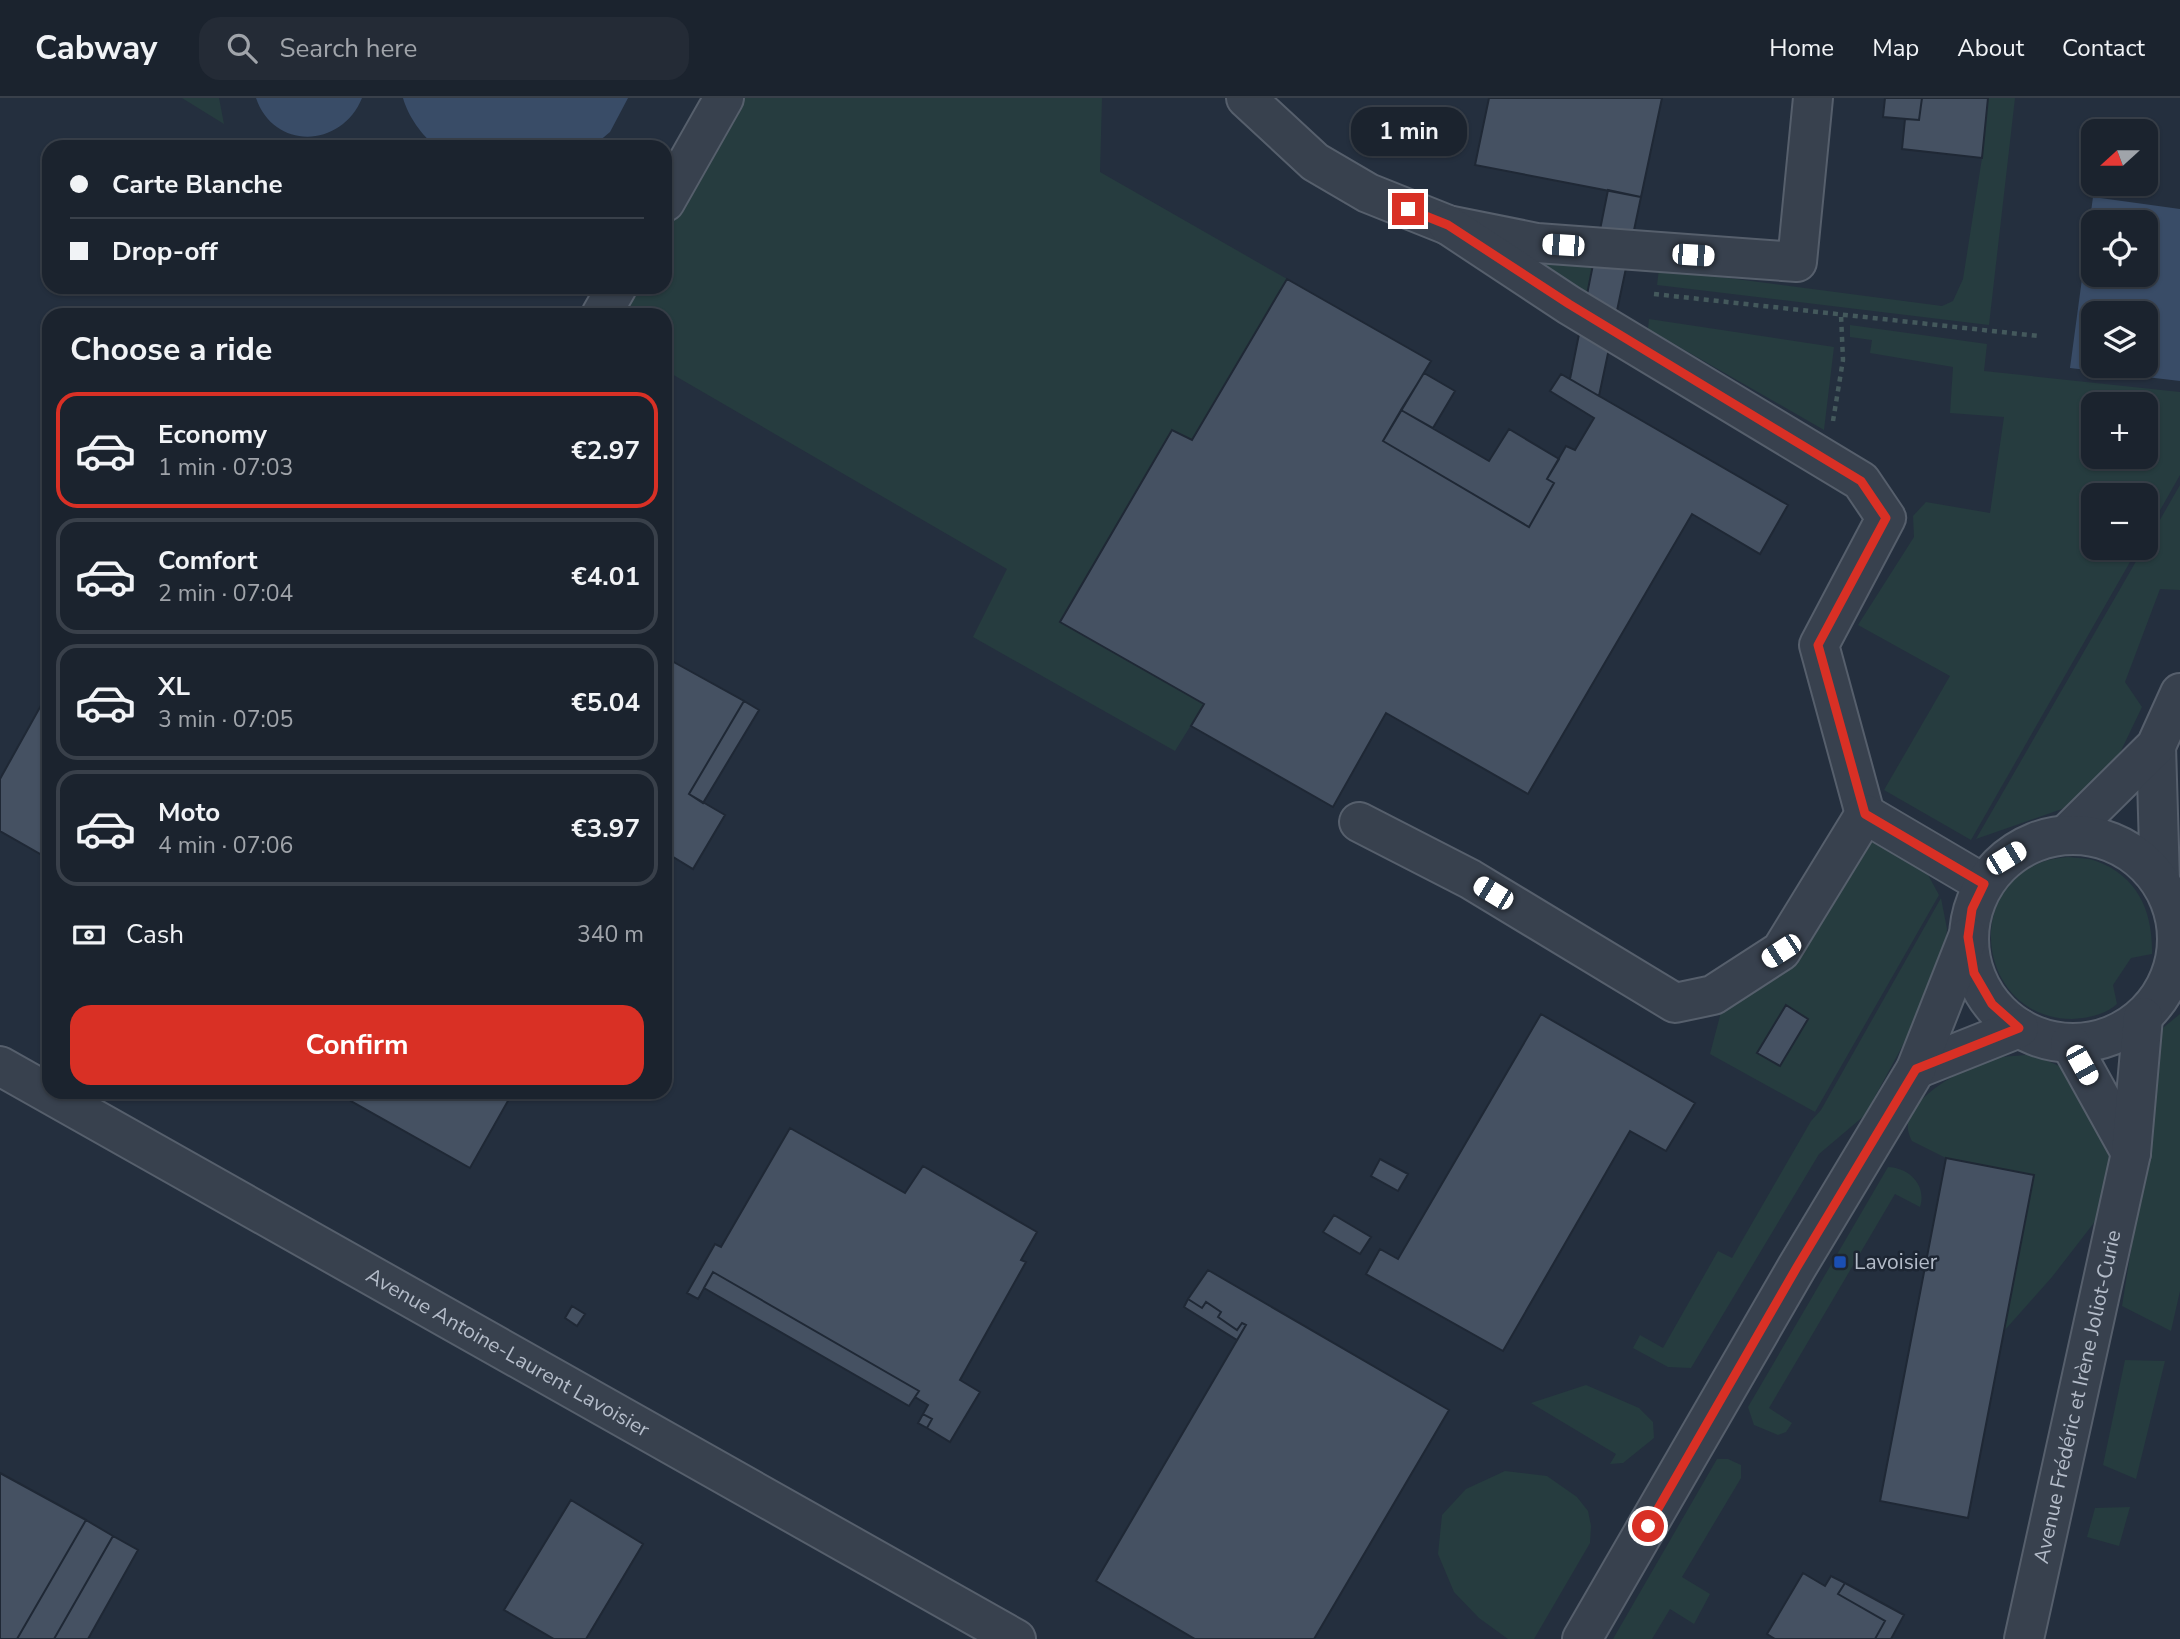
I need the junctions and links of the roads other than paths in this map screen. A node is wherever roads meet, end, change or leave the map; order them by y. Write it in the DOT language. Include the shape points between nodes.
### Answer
graph roads {
  1 [pos="724,98"];
  2 [pos="1246,98"];
  3 [pos="1813,98"];
  4 [pos="672,190"];
  5 [pos="1448,225"];
  6 [pos="2180,693"];
  7 [pos="2156,746"];
  8 [pos="1865,814"];
  9 [pos="1359,821"];
  10 [pos="2067,834"];
  11 [pos="1984,884"];
  12 [pos="2171,901"];
  13 [pos="1968,937"];
  14 [pos="2176,976"];
  15 [pos="2143,1017"];
  16 [pos="2019,1028"];
  17 [pos="2070,1043"];
  18 [pos="0,1066"];
  19 [pos="1916,1069"];
  20 [pos="42,1090"];
  21 [pos="59,1099"];
  22 [pos="2131,1153"];
  23 [pos="1016,1639"];
  24 [pos="1582,1639"];
  25 [pos="2024,1639"];
  1 -- 4 [label="street"];
  2 -- 5 [label="street" via="1315,162 1368,193"];
  3 -- 5 [label="street" via="1797,262 1537,243"];
  5 -- 8 [label="street" via="1861,481 1886,518 1818,645"];
  6 -- 7 [label="street"];
  7 -- 10 [label="street"];
  7 -- 12 [label="street"];
  8 -- 9 [label="street" via="1781,951 1713,995 1675,1003 1470,879"];
  8 -- 11 [label="street"];
  10 -- 11 [label="street" via="2034,841 2006,858"];
  10 -- 12 [label="street" via="2103,838 2135,855"];
  11 -- 13 [label="street" via="1972,909"];
  12 -- 14 [label="street" via="2178,944"];
  13 -- 16 [label="street" via="1974,973 1992,1004"];
  13 -- 19 [label="street"];
  14 -- 15 [label="street"];
  15 -- 17 [label="street" via="2096,1041"];
  15 -- 22 [label="street, Avenue Frédéric et Irène Joliot-Curie"];
  16 -- 17 [label="street" via="2043,1039"];
  16 -- 19 [label="street"];
  17 -- 22 [label="street"];
  18 -- 20 [label="street, Avenue Antoine-Laurent Lavoisier"];
  19 -- 24 [label="street"];
  21 -- 23 [label="street, Avenue Antoine-Laurent Lavoisier"];
  22 -- 25 [label="street, Avenue Frédéric et Irène Joliot-Curie"];
}
